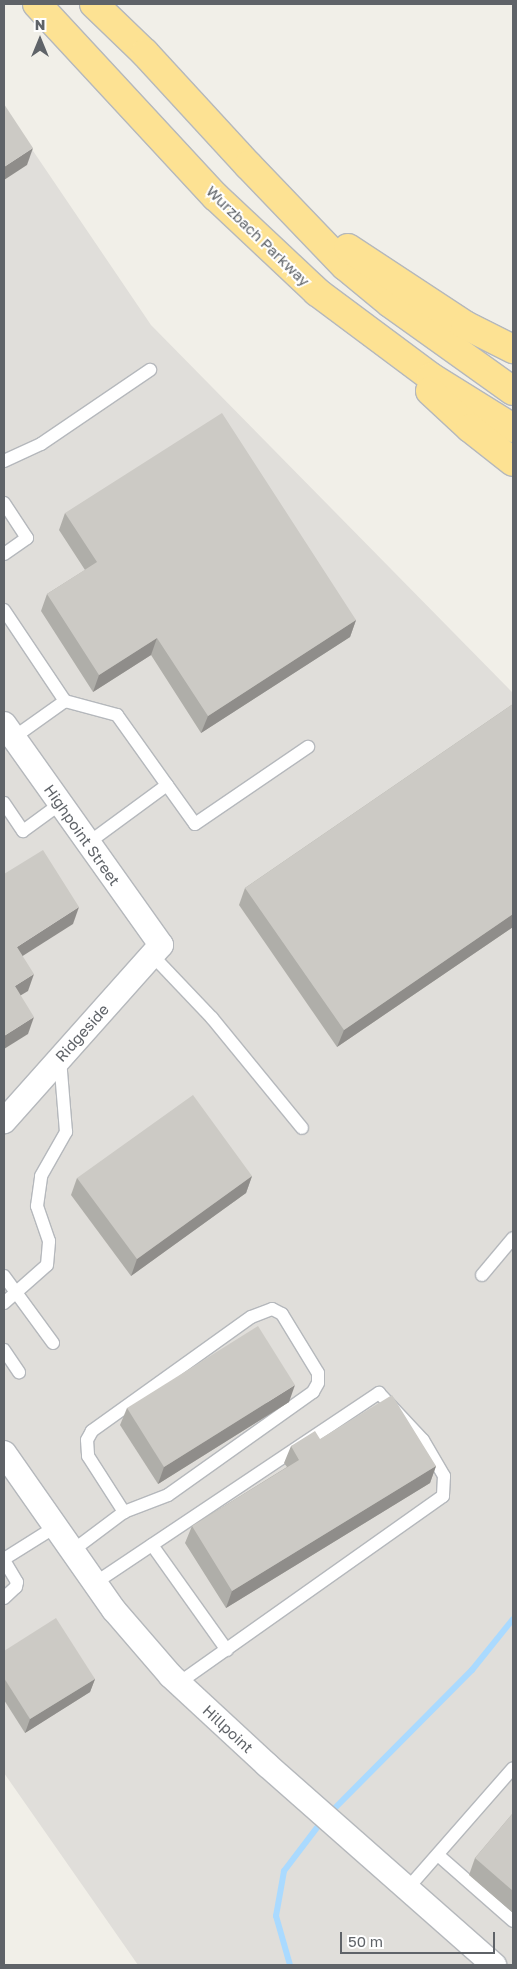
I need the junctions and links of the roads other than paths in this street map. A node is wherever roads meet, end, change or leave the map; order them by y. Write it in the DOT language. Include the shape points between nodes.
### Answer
graph roads {
  1 [pos="37,4"];
  2 [pos="94,4"];
  3 [pos="294,214"];
  4 [pos="369,334"];
  5 [pos="513,349"];
  6 [pos="150,370"];
  7 [pos="513,391"];
  8 [pos="513,428"];
  9 [pos="4,461"];
  10 [pos="513,462"];
  11 [pos="4,503"];
  12 [pos="4,554"];
  13 [pos="4,610"];
  14 [pos="65,701"];
  15 [pos="9,731"];
  16 [pos="308,747"];
  17 [pos="167,785"];
  18 [pos="4,803"];
  19 [pos="60,804"];
  20 [pos="88,842"];
  21 [pos="156,950"];
  22 [pos="60,1058"];
  23 [pos="4,1121"];
  24 [pos="302,1128"];
  25 [pos="513,1238"];
  26 [pos="482,1274"];
  27 [pos="4,1276"];
  28 [pos="17,1294"];
  29 [pos="4,1303"];
  30 [pos="54,1343"];
  31 [pos="4,1350"];
  32 [pos="19,1372"];
  33 [pos="4,1454"];
  34 [pos="124,1512"];
  35 [pos="55,1526"];
  36 [pos="152,1545"];
  37 [pos="72,1551"];
  38 [pos="4,1559"];
  39 [pos="95,1583"];
  40 [pos="4,1598"];
  41 [pos="227,1650"];
  42 [pos="179,1683"];
  43 [pos="513,1768"];
  44 [pos="438,1854"];
  45 [pos="408,1888"];
  46 [pos="513,1921"];
  47 [pos="494,1965"];
  1 -- 4 [label="highway, Wurzbach Parkway" via="216,197 317,292"];
  2 -- 3 [label="highway" via="145,53"];
  3 -- 5 [label="highway" via="465,324"];
  3 -- 7 [label="highway" via="345,266 390,303"];
  4 -- 8 [label="highway, Wurzbach Parkway"];
  4 -- 10 [label="highway" via="470,428"];
  6 -- 9 [label="lane" via="41,444"];
  11 -- 12 [label="lane" via="27,538"];
  13 -- 14 [label="lane"];
  14 -- 15 [label="lane"];
  14 -- 17 [label="lane" via="117,714"];
  15 -- 19 [label="street, Highpoint Street"];
  16 -- 17 [label="lane" via="195,824"];
  17 -- 20 [label="lane"];
  18 -- 19 [label="lane" via="23,830"];
  19 -- 20 [label="street, Highpoint Street"];
  20 -- 21 [label="street, Highpoint Street"];
  21 -- 22 [label="street, Ridgeside"];
  21 -- 24 [label="lane"];
  22 -- 23 [label="street, Ridgeside"];
  22 -- 28 [label="lane" via="66,1132 41,1176 37,1206 49,1241 47,1265"];
  25 -- 26 [label="lane"];
  27 -- 28 [label="lane"];
  28 -- 29 [label="lane"];
  28 -- 30 [label="lane"];
  31 -- 32 [label="lane"];
  33 -- 35 [label="street, Hillpoint"];
  34 -- 34 [label="lane" via="168,1495 313,1392 318,1383 318,1373 282,1314 272,1309 251,1316 92,1431 87,1440 88,1456"];
  34 -- 37 [label="lane"];
  35 -- 37 [label="street, Hillpoint"];
  35 -- 38 [label="lane"];
  36 -- 39 [label="lane"];
  36 -- 41 [label="lane"];
  36 -- 41 [label="lane" via="379,1393 423,1440 444,1476 443,1496"];
  37 -- 39 [label="street, Hillpoint"];
  38 -- 40 [label="lane" via="17,1582 16,1588"];
  39 -- 42 [label="street, Hillpoint" via="139,1640"];
  41 -- 42 [label="lane"];
  42 -- 45 [label="street, Hillpoint"];
  43 -- 44 [label="lane"];
  44 -- 45 [label="lane"];
  44 -- 46 [label="lane"];
  45 -- 47 [label="street, Hillpoint"];
}
